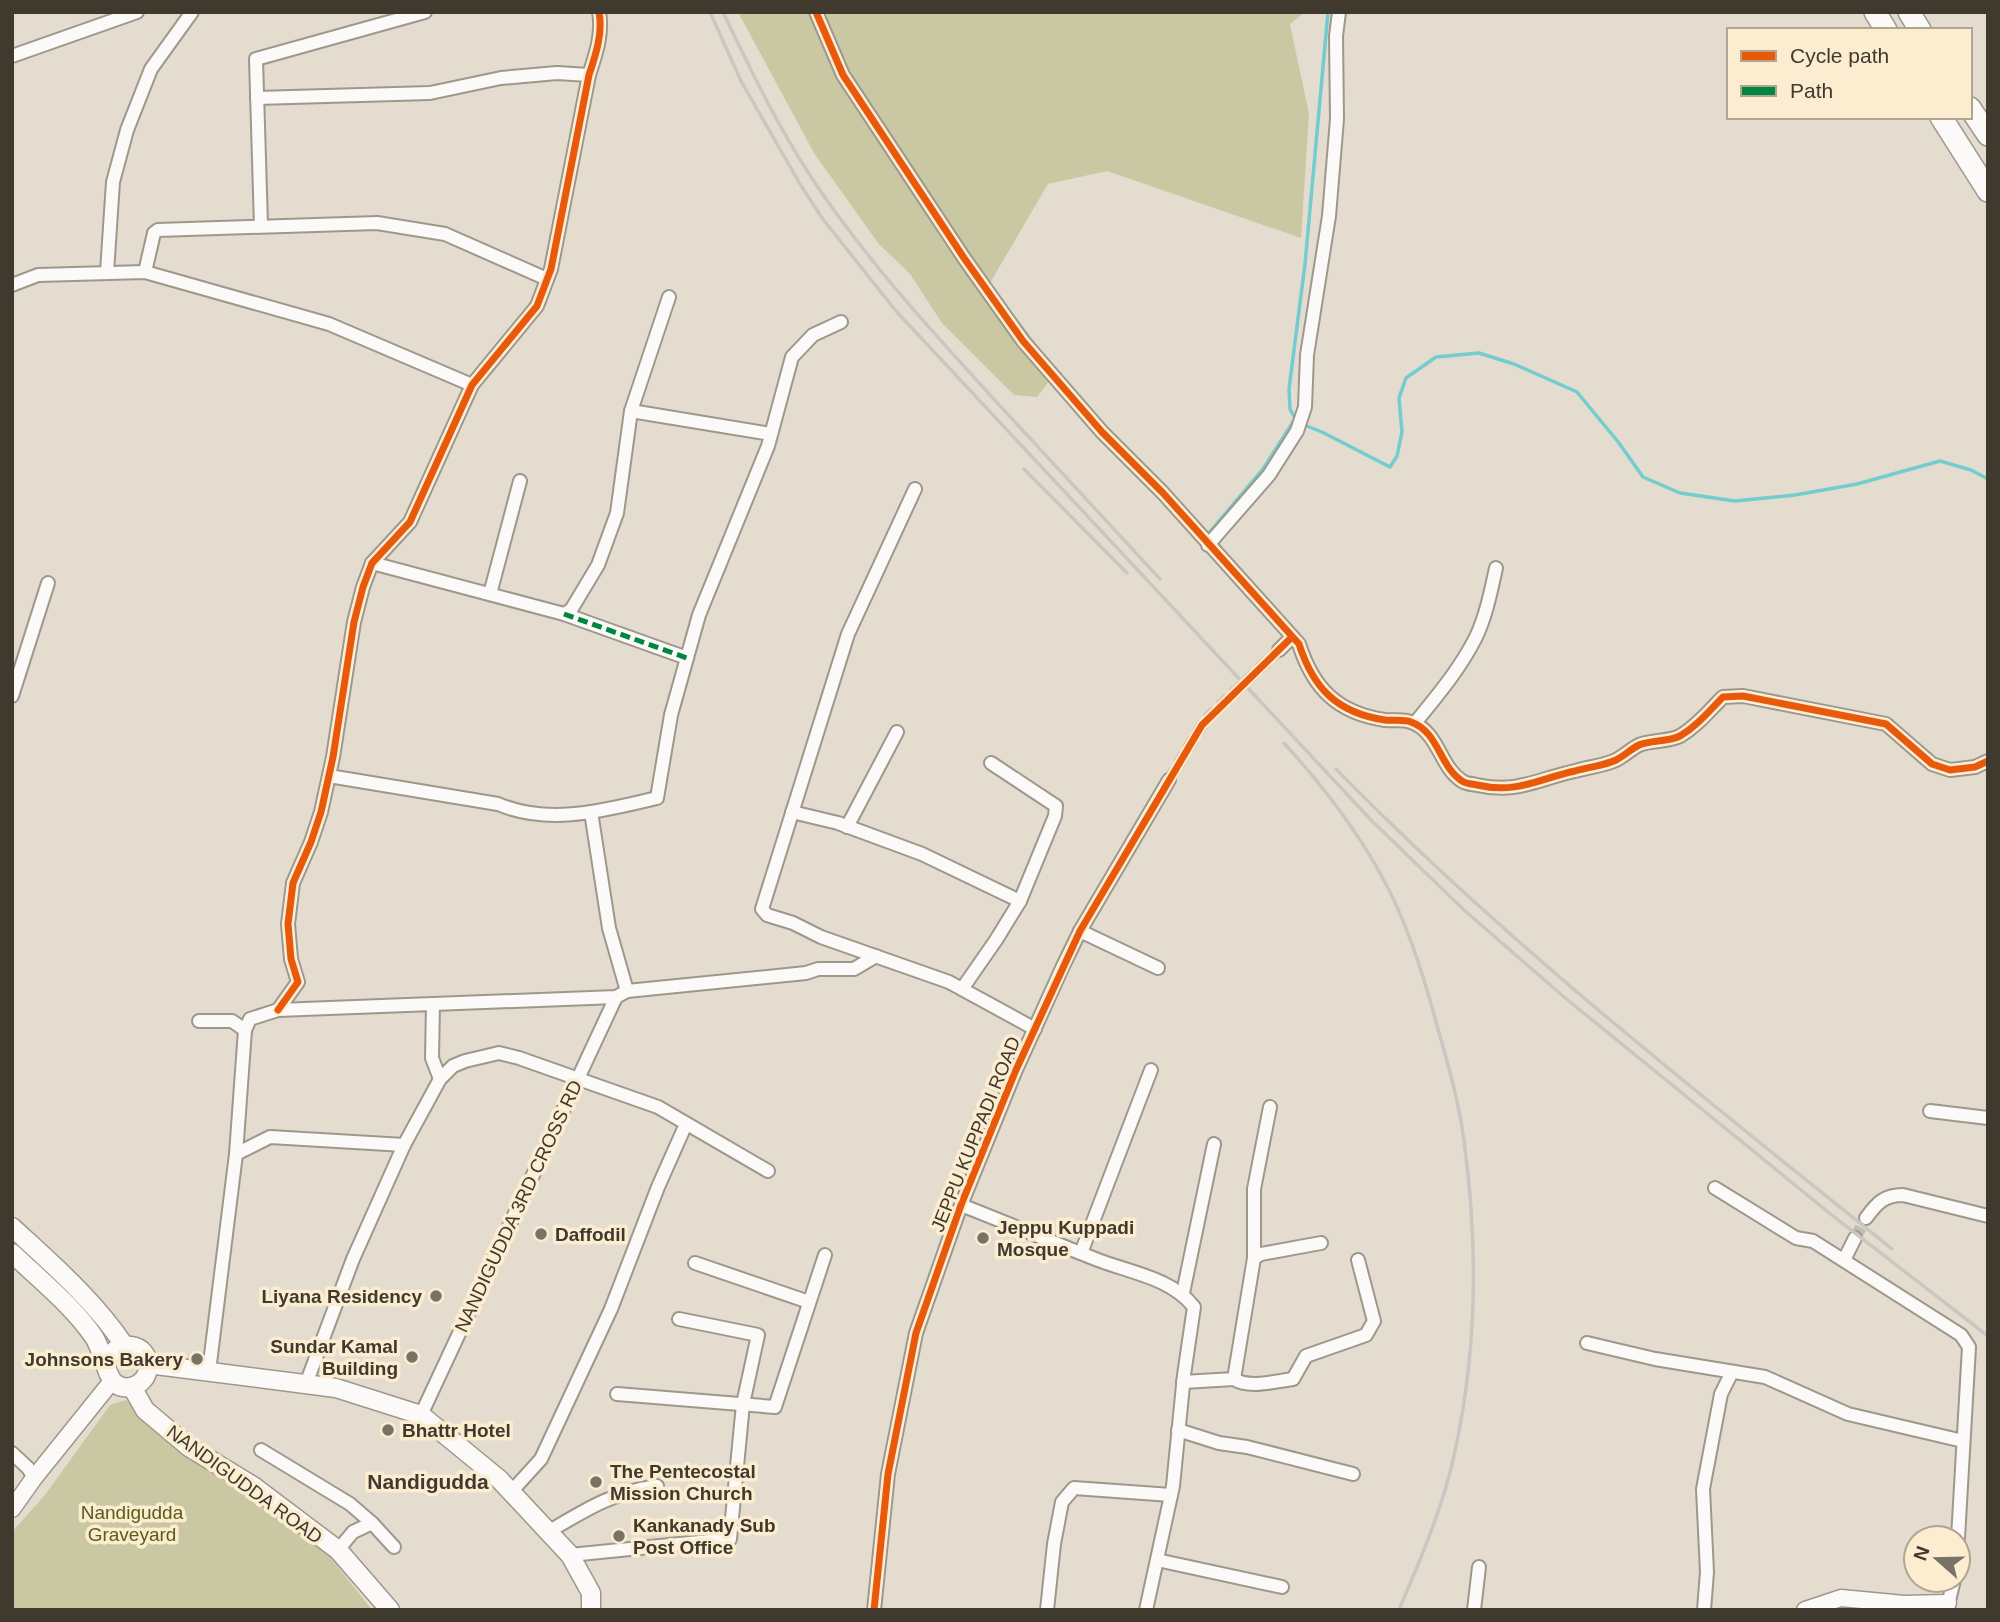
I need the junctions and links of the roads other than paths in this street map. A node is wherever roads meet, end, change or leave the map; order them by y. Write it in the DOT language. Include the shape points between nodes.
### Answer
graph roads {
  1 [pos="137,12"];
  2 [pos="192,12"];
  3 [pos="425,12"];
  4 [pos="599,12"];
  5 [pos="816,12"];
  6 [pos="1339,12"];
  7 [pos="1875,12"];
  8 [pos="1909,12"];
  9 [pos="402,15"];
  10 [pos="1885,28"];
  11 [pos="1919,28"];
  12 [pos="12,56"];
  13 [pos="589,75"];
  14 [pos="257,98"];
  15 [pos="1972,111"];
  16 [pos="1942,119"];
  17 [pos="1988,135"];
  18 [pos="1988,191"];
  19 [pos="261,226"];
  20 [pos="107,272"];
  21 [pos="145,272"];
  22 [pos="547,278"];
  23 [pos="12,285"];
  24 [pos="669,297"];
  25 [pos="841,322"];
  26 [pos="472,385"];
  27 [pos="631,411"];
  28 [pos="771,434"];
  29 [pos="520,481"];
  30 [pos="915,489"];
  31 [pos="1208,545"];
  32 [pos="372,564"];
  33 [pos="1496,568"];
  34 [pos="48,583"];
  35 [pos="490,594"];
  36 [pos="564,614"];
  37 [pos="1292,637"];
  38 [pos="1279,650"];
  39 [pos="687,658"];
  40 [pos="12,696"];
  41 [pos="1415,723"];
  42 [pos="897,732"];
  43 [pos="1988,761"];
  44 [pos="991,763"];
  45 [pos="329,776"];
  46 [pos="1169,780"];
  47 [pos="591,812"];
  48 [pos="792,812"];
  49 [pos="847,827"];
  50 [pos="1020,901"];
  51 [pos="1080,931"];
  52 [pos="876,956"];
  53 [pos="1158,968"];
  54 [pos="962,989"];
  55 [pos="621,994"];
  56 [pos="433,1004"];
  57 [pos="278,1010"];
  58 [pos="199,1021"];
  59 [pos="1035,1029"];
  60 [pos="244,1030"];
  61 [pos="1151,1070"];
  62 [pos="440,1079"];
  63 [pos="576,1079"];
  64 [pos="1270,1107"];
  65 [pos="1930,1111"];
  66 [pos="1988,1118"];
  67 [pos="686,1124"];
  68 [pos="1214,1144"];
  69 [pos="404,1145"];
  70 [pos="236,1154"];
  71 [pos="768,1171"];
  72 [pos="1715,1188"];
  73 [pos="961,1205"];
  74 [pos="1988,1216"];
  75 [pos="1866,1218"];
  76 [pos="12,1227"];
  77 [pos="1855,1238"];
  78 [pos="1321,1243"];
  79 [pos="12,1253"];
  80 [pos="1081,1253"];
  81 [pos="824,1255"];
  82 [pos="1254,1258"];
  83 [pos="1358,1260"];
  84 [pos="1844,1260"];
  85 [pos="695,1263"];
  86 [pos="1183,1293"];
  87 [pos="809,1302"];
  88 [pos="679,1319"];
  89 [pos="1587,1343"];
  90 [pos="124,1345"];
  91 [pos="106,1363"];
  92 [pos="148,1364"];
  93 [pos="209,1371"];
  94 [pos="1732,1372"];
  95 [pos="1234,1380"];
  96 [pos="112,1381"];
  97 [pos="1183,1382"];
  98 [pos="306,1384"];
  99 [pos="132,1387"];
  100 [pos="617,1394"];
  101 [pos="743,1404"];
  102 [pos="421,1416"];
  103 [pos="1178,1430"];
  104 [pos="1963,1441"];
  105 [pos="261,1450"];
  106 [pos="12,1453"];
  107 [pos="1353,1474"];
  108 [pos="34,1478"];
  109 [pos="657,1486"];
  110 [pos="511,1492"];
  111 [pos="1171,1495"];
  112 [pos="12,1509"];
  113 [pos="372,1523"];
  114 [pos="1959,1524"];
  115 [pos="548,1532"];
  116 [pos="394,1546"];
  117 [pos="338,1550"];
  118 [pos="570,1555"];
  119 [pos="1157,1560"];
  120 [pos="1479,1567"];
  121 [pos="1282,1587"];
  122 [pos="1947,1607"];
  123 [pos="390,1610"];
  124 [pos="591,1610"];
  125 [pos="874,1610"];
  126 [pos="1046,1610"];
  127 [pos="1146,1610"];
  128 [pos="1474,1610"];
  129 [pos="1704,1610"];
  130 [pos="1805,1610"];
  1 -- 12 [label="street"];
  2 -- 20 [label="street" via="151,69 127,130 113,182"];
  3 -- 9 [label="street"];
  4 -- 13 [label="street" via="601,24"];
  5 -- 31 [label="street" via="843,75 1023,341"];
  6 -- 31 [label="street" via="1337,119 1307,355 1305,407 1297,431 1269,475"];
  7 -- 10 [label="highway"];
  8 -- 11 [label="highway"];
  9 -- 14 [label="street" via="256,59"];
  13 -- 14 [label="street" via="501,78 430,93"];
  13 -- 22 [label="street"];
  14 -- 19 [label="street"];
  15 -- 17 [label="highway"];
  16 -- 18 [label="highway"];
  19 -- 21 [label="street" via="159,230 154,233"];
  19 -- 22 [label="street" via="377,223 444,234"];
  20 -- 21 [label="street"];
  20 -- 23 [label="street" via="38,275"];
  21 -- 26 [label="street" via="329,324"];
  22 -- 26 [label="street" via="537,306"];
  24 -- 27 [label="street"];
  25 -- 28 [label="street" via="813,335 792,357"];
  26 -- 32 [label="street" via="410,522"];
  27 -- 28 [label="street"];
  27 -- 36 [label="street" via="617,513 598,565"];
  28 -- 39 [label="street" via="699,615"];
  29 -- 35 [label="street"];
  30 -- 48 [label="street" via="848,634"];
  31 -- 37 [label="street"];
  32 -- 35 [label="street"];
  32 -- 45 [label="street" via="354,622"];
  33 -- 41 [label="street" via="1476,636 1459,667"];
  34 -- 40 [label="street"];
  35 -- 36 [label="street"];
  36 -- 39 [label="street"];
  37 -- 38 [label="street"];
  37 -- 41 [label="street" via="1320,689 1340,704 1384,720"];
  39 -- 47 [label="street" via="671,715 657,798"];
  41 -- 43 [label="street" via="1436,742 1448,767 1463,782 1510,789 1598,767 1639,746 1677,738 1696,726 1723,697 1743,696 1886,724 1932,764 1950,770"];
  42 -- 49 [label="street"];
  44 -- 50 [label="street" via="1056,806"];
  45 -- 47 [label="street" via="498,804 518,812 568,816"];
  45 -- 57 [label="street" via="318,822 293,883 288,924 298,982"];
  46 -- 51 [label="street, JEPPU KUPPADI ROAD"];
  47 -- 55 [label="street"];
  48 -- 49 [label="street"];
  48 -- 52 [label="street" via="762,909 767,915"];
  49 -- 50 [label="street" via="922,854"];
  50 -- 54 [label="street"];
  51 -- 53 [label="street"];
  51 -- 59 [label="street, JEPPU KUPPADI ROAD"];
  52 -- 54 [label="street"];
  52 -- 55 [label="street" via="854,969 818,969"];
  54 -- 59 [label="street"];
  55 -- 56 [label="street"];
  55 -- 63 [label="street, NANDIGUDDA 3RD CROSS RD"];
  56 -- 57 [label="street"];
  56 -- 62 [label="street" via="432,1058"];
  57 -- 60 [label="street" via="250,1019"];
  58 -- 60 [label="street" via="232,1021"];
  59 -- 73 [label="street, JEPPU KUPPADI ROAD"];
  60 -- 70 [label="street"];
  61 -- 80 [label="street"];
  62 -- 63 [label="street" via="453,1066 499,1053"];
  62 -- 69 [label="street"];
  63 -- 67 [label="street" via="658,1107"];
  63 -- 102 [label="street, NANDIGUDDA 3RD CROSS RD"];
  64 -- 82 [label="street" via="1254,1189"];
  65 -- 66 [label="street"];
  67 -- 71 [label="street"];
  67 -- 110 [label="street" via="611,1309 541,1460"];
  68 -- 86 [label="street"];
  69 -- 70 [label="street" via="270,1137"];
  69 -- 98 [label="street" via="353,1259"];
  70 -- 93 [label="street"];
  72 -- 84 [label="street" via="1796,1238 1813,1241"];
  73 -- 80 [label="street"];
  73 -- 125 [label="street, JEPPU KUPPADI ROAD" via="916,1333 888,1474"];
  74 -- 75 [label="street" via="1890,1195"];
  76 -- 90 [label="main road" via="99,1310"];
  77 -- 84 [label="street"];
  78 -- 82 [label="street"];
  79 -- 91 [label="main road" via="68,1306 93,1336"];
  80 -- 86 [label="street"];
  81 -- 87 [label="street"];
  82 -- 95 [label="street"];
  83 -- 95 [label="street" via="1374,1321 1367,1335 1306,1356 1293,1379 1252,1384"];
  84 -- 104 [label="street" via="1966,1341"];
  85 -- 87 [label="street"];
  86 -- 97 [label="street" via="1194,1307"];
  87 -- 101 [label="street" via="775,1407"];
  88 -- 101 [label="street" via="758,1335"];
  89 -- 94 [label="street"];
  90 -- 91 [label="main road" via="112,1351"];
  90 -- 92 [label="main road" via="142,1352"];
  91 -- 96 [label="main road"];
  92 -- 93 [label="main road"];
  92 -- 99 [label="main road" via="142,1381"];
  93 -- 98 [label="main road"];
  94 -- 104 [label="street" via="1765,1377 1848,1414"];
  94 -- 129 [label="street" via="1721,1394 1703,1489"];
  95 -- 97 [label="street"];
  96 -- 99 [label="main road"];
  96 -- 108 [label="street"];
  97 -- 103 [label="street"];
  98 -- 102 [label="main road" via="336,1388"];
  99 -- 117 [label="main road, NANDIGUDDA ROAD" via="145,1410 190,1447 253,1486"];
  100 -- 101 [label="street"];
  101 -- 118 [label="street" via="730,1539"];
  102 -- 110 [label="main road"];
  103 -- 107 [label="street"];
  103 -- 111 [label="street"];
  104 -- 114 [label="street"];
  105 -- 113 [label="street" via="350,1504"];
  106 -- 108 [label="street"];
  108 -- 112 [label="street"];
  109 -- 115 [label="street" via="629,1490 595,1503"];
  110 -- 115 [label="main road"];
  111 -- 119 [label="street"];
  111 -- 126 [label="street" via="1074,1488 1062,1502"];
  113 -- 116 [label="street"];
  113 -- 117 [label="street" via="353,1532"];
  115 -- 118 [label="main road"];
  117 -- 123 [label="main road, NANDIGUDDA ROAD"];
  118 -- 124 [label="main road" via="591,1593"];
  119 -- 121 [label="street"];
  119 -- 127 [label="street"];
  120 -- 128 [label="street"];
  122 -- 130 [label="street" via="1841,1598"];
}
